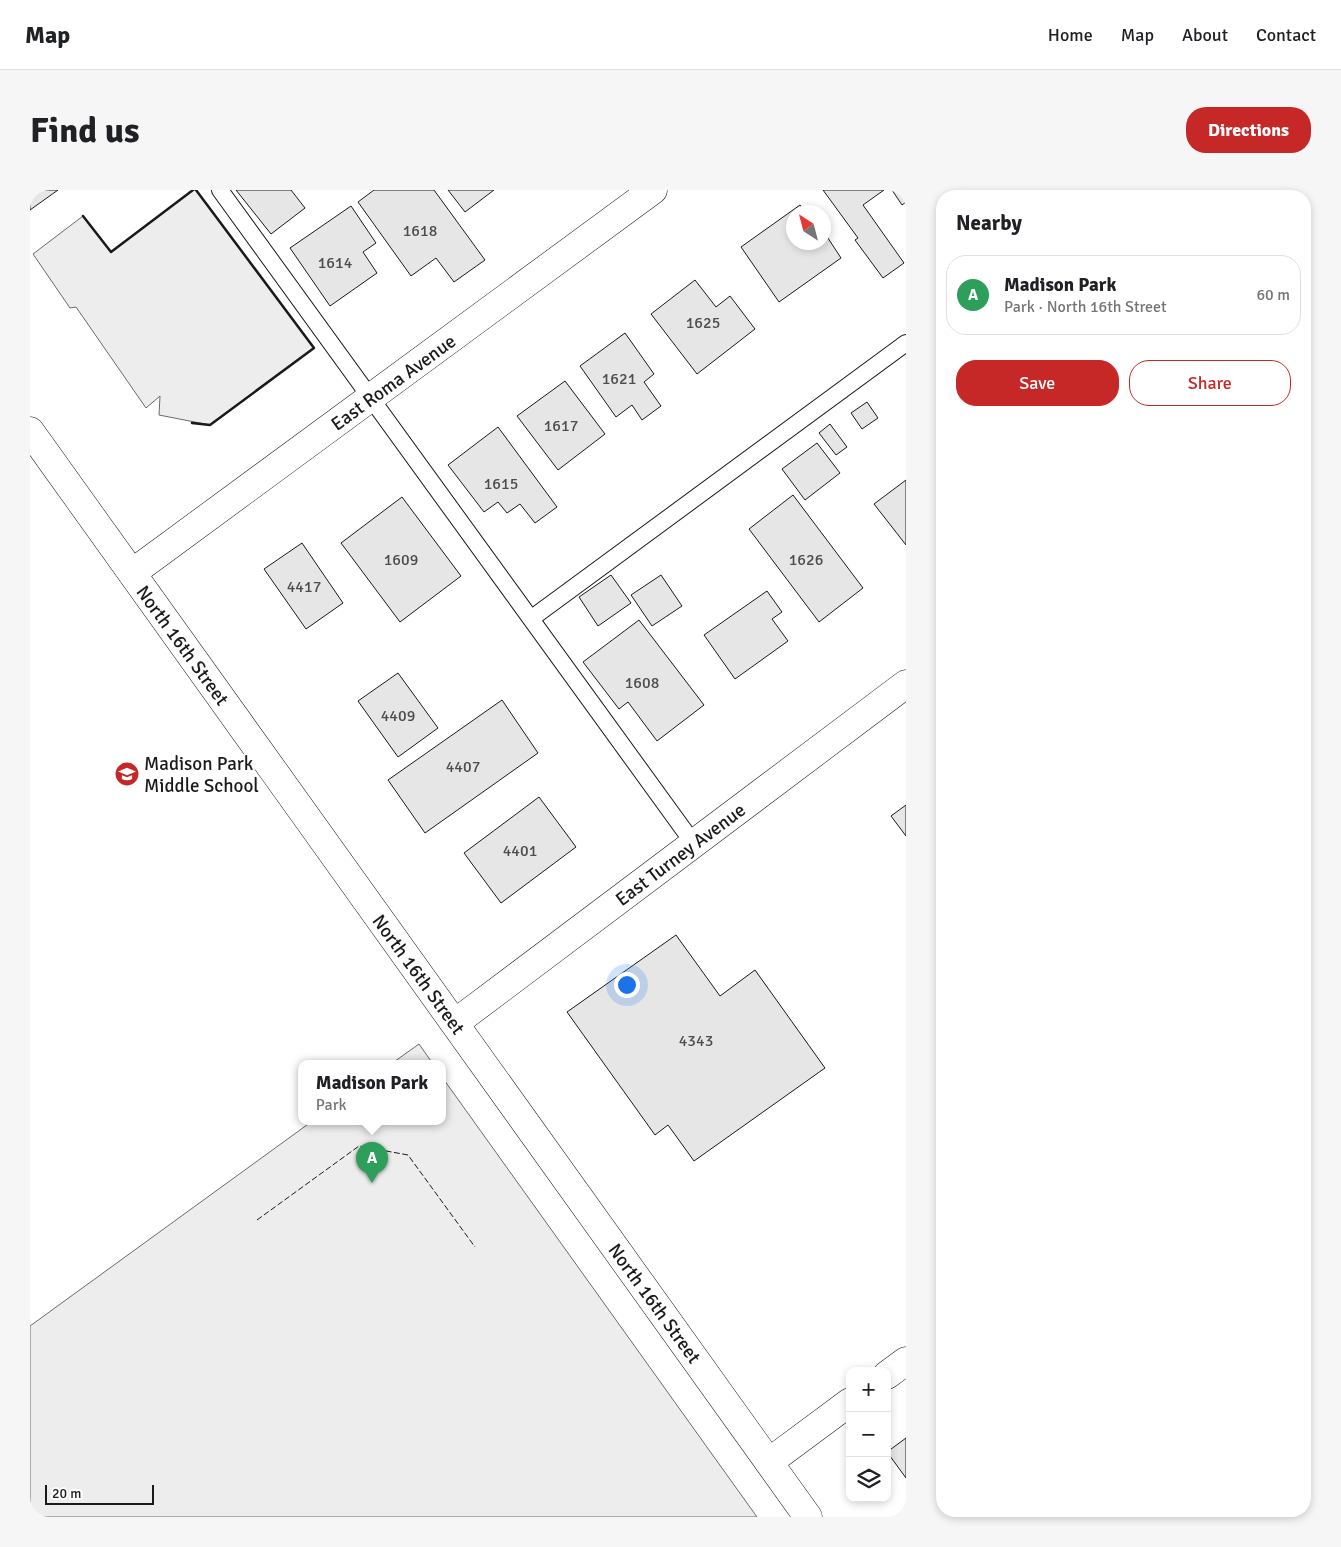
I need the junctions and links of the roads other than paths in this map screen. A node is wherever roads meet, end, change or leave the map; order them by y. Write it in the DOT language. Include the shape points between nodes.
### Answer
graph roads {
  1 [pos="220,190"];
  2 [pos="654,190"];
  3 [pos="906,343"];
  4 [pos="371,398"];
  5 [pos="30,431"];
  6 [pos="132,574"];
  7 [pos="532,618"];
  8 [pos="906,684"];
  9 [pos="694,844"];
  10 [pos="455,1024"];
  11 [pos="906,1361"];
  12 [pos="891,1372"];
  13 [pos="846,1405"];
  14 [pos="769,1462"];
  15 [pos="808,1517"];
  1 -- 4 [label="lane"];
  2 -- 4 [label="street, East Roma Avenue"];
  3 -- 7 [label="lane"];
  4 -- 6 [label="street, East Roma Avenue"];
  4 -- 7 [label="lane"];
  5 -- 6 [label="street, North 16th Street"];
  6 -- 10 [label="street, North 16th Street"];
  7 -- 9 [label="lane"];
  8 -- 9 [label="street, East Turney Avenue"];
  9 -- 10 [label="street, East Turney Avenue"];
  10 -- 14 [label="street, North 16th Street"];
  11 -- 12 [label="street"];
  13 -- 14 [label="street"];
  14 -- 15 [label="street, North 16th Street"];
}
